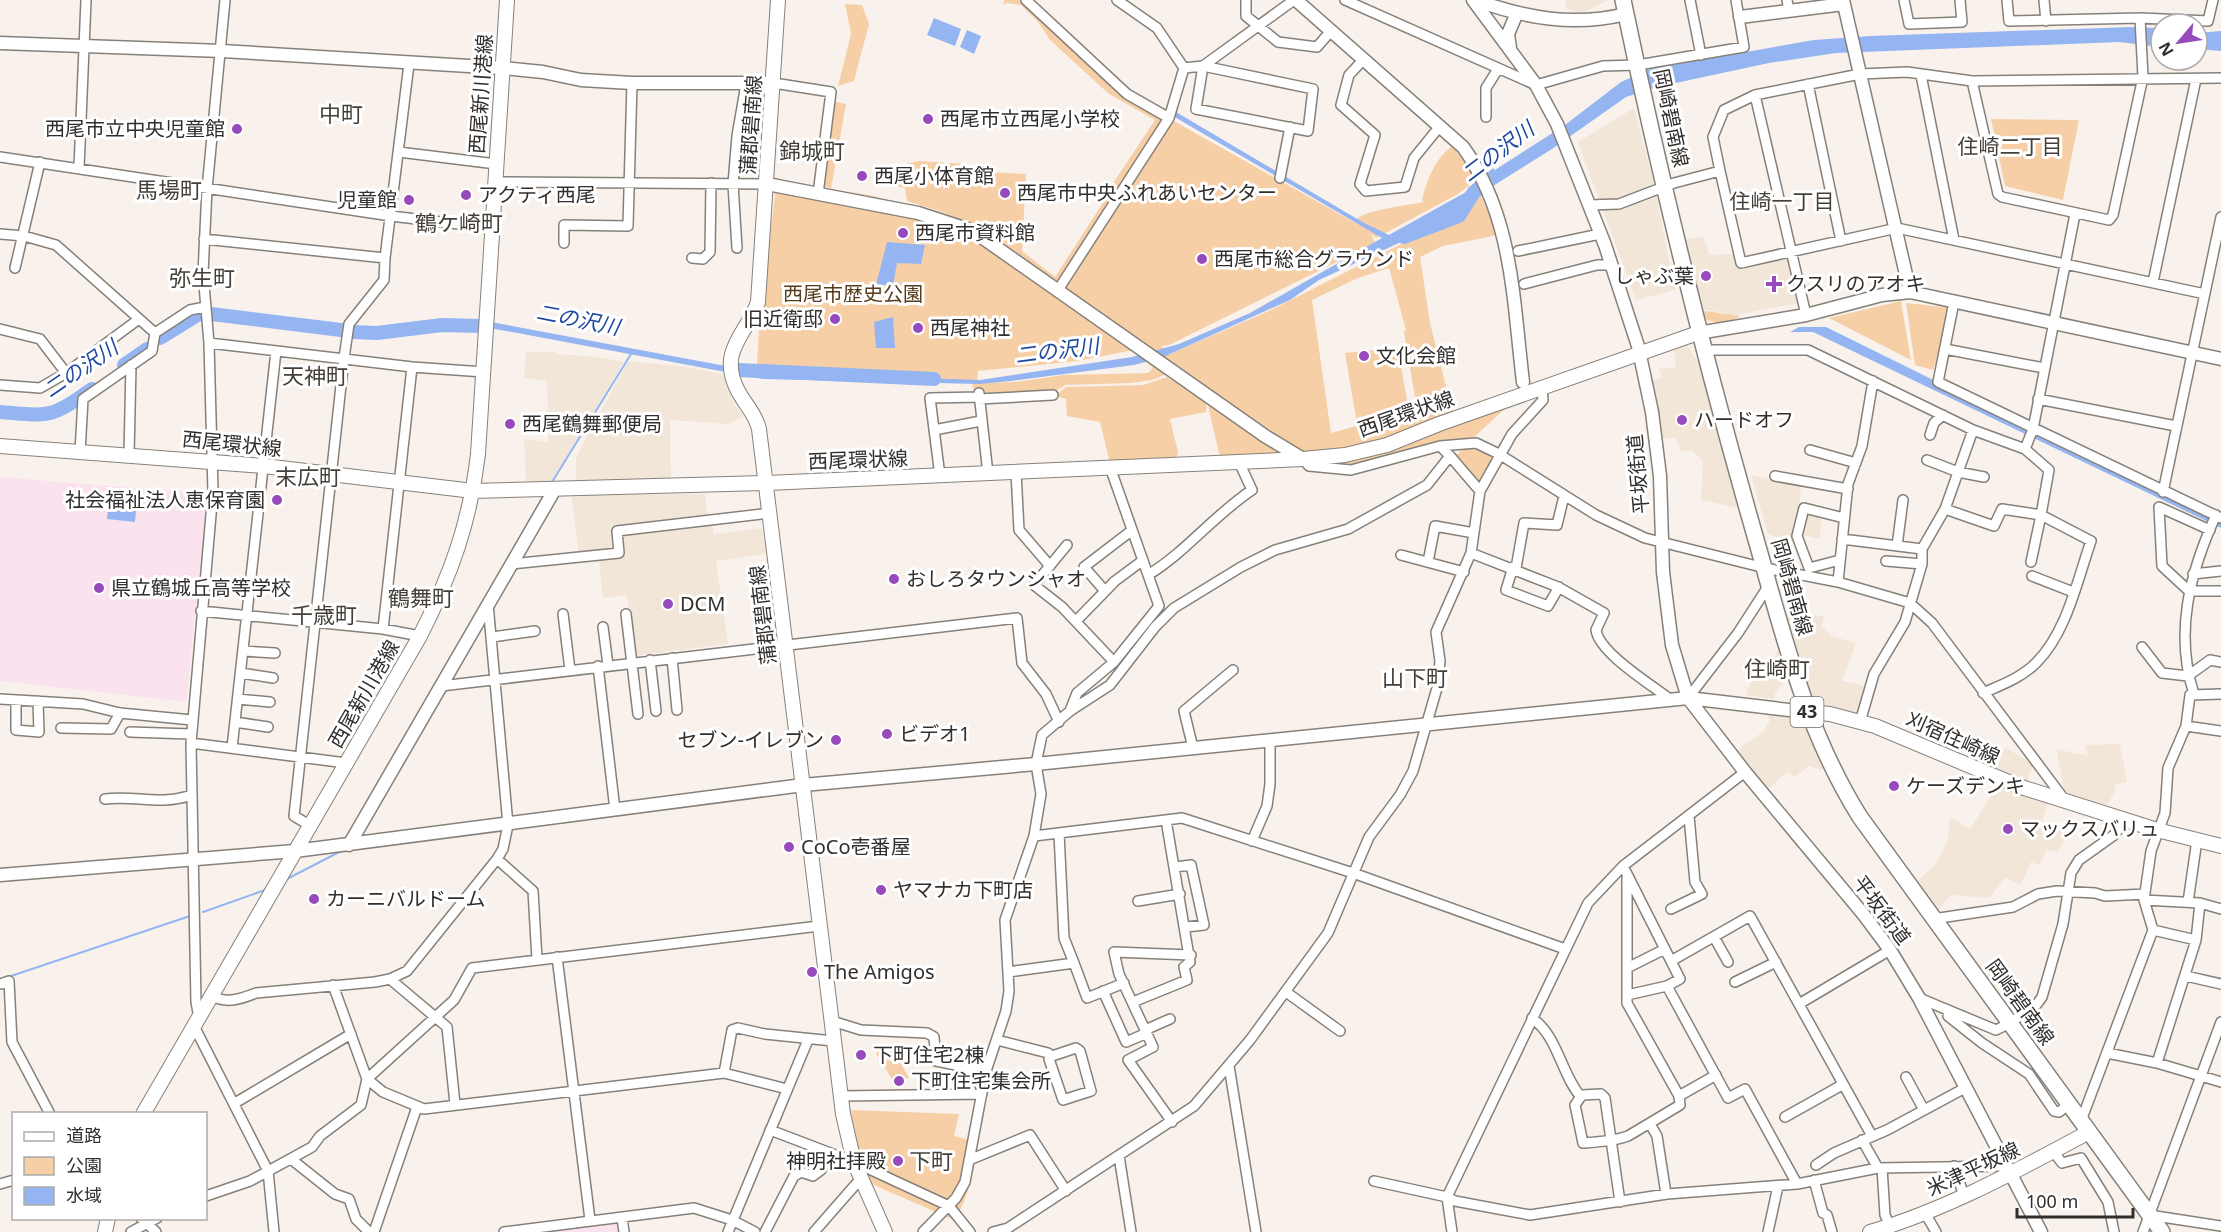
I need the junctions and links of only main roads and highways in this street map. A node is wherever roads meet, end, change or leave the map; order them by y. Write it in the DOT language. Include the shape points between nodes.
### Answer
graph roads {
  1 [pos="507,0"];
  2 [pos="778,0"];
  3 [pos="1624,7"];
  4 [pos="1698,333"];
  5 [pos="0,446"];
  6 [pos="767,483"];
  7 [pos="473,491"];
  8 [pos="1806,712"];
  9 [pos="2221,846"];
  10 [pos="144,1112"];
  11 [pos="2085,1126"];
  12 [pos="1882,1230"];
  13 [pos="885,1232"];
  14 [pos="2162,1232"];
  1 -- 7 [label="main road, 西尾新川港線"];
  2 -- 6 [label="main road, 蒲郡碧南線" via="758,302 754,315 734,343 731,361 736,387 756,417"];
  3 -- 4 [label="main road, 岡崎碧南線 / 43"];
  4 -- 6 [label="main road, 西尾環状線" via="1542,388 1524,387 1387,445 1345,455 1111,470"];
  4 -- 8 [label="main road, 岡崎碧南線 / 43"];
  5 -- 7 [label="main road, 西尾環状線" via="264,466"];
  6 -- 7 [label="main road, 西尾環状線"];
  6 -- 13 [label="main road, 蒲郡碧南線" via="841,1096 854,1162"];
  7 -- 10 [label="main road, 西尾新川港線" via="445,586 420,636"];
  8 -- 9 [label="main road, 刈宿住崎線" via="1860,722 1920,743 1991,776 2157,830"];
  8 -- 11 [label="main road, 岡崎碧南線 / 43" via="1845,794"];
  11 -- 12 [label="main road, 米津平坂線" via="2053,1152 2008,1170 1964,1196"];
  11 -- 14 [label="main road, 岡崎碧南線 / 43"];
}
